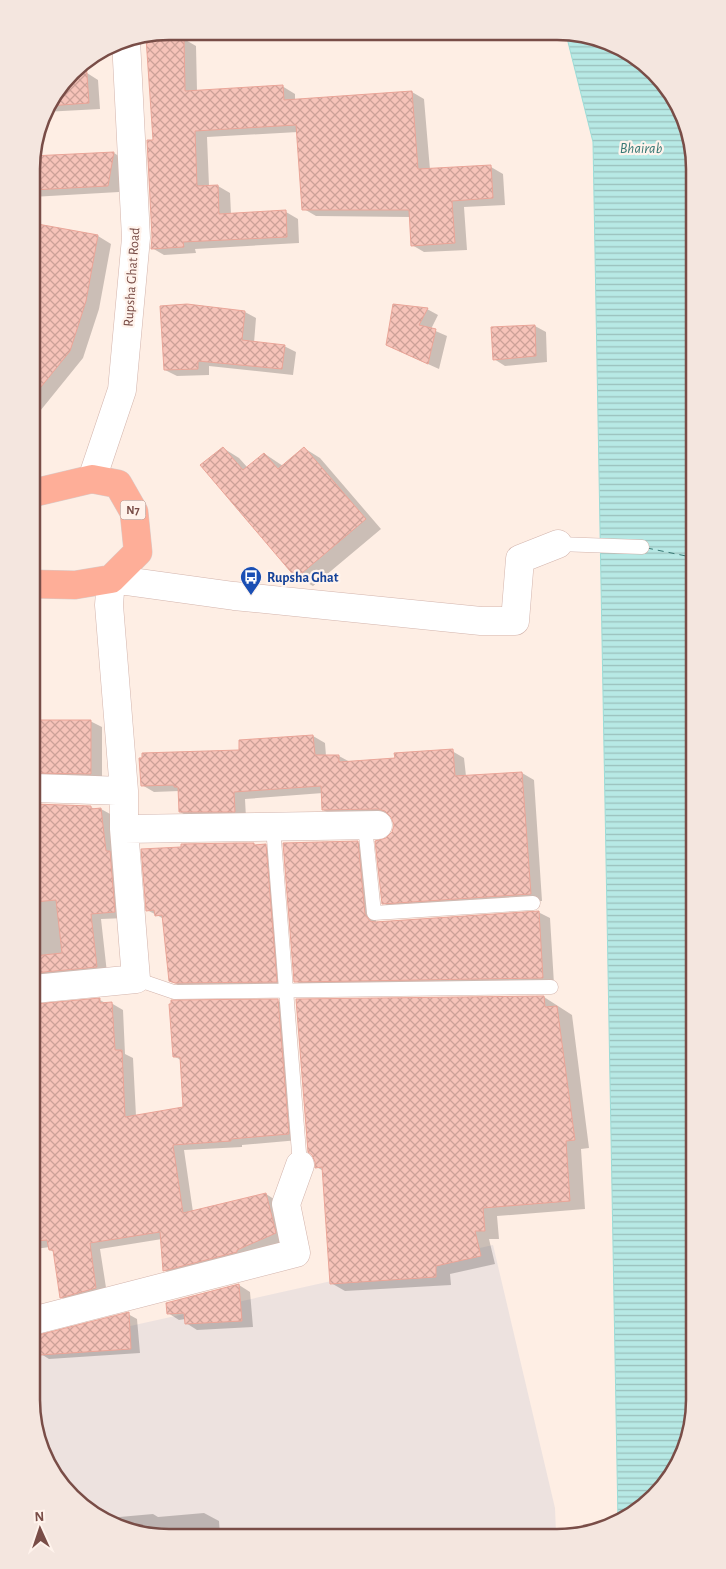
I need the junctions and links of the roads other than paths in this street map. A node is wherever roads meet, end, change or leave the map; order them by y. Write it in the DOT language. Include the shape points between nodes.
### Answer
graph roads {
  1 [pos="126,48"];
  2 [pos="92,480"];
  3 [pos="40,491"];
  4 [pos="558,544"];
  5 [pos="642,547"];
  6 [pos="111,579"];
  7 [pos="40,584"];
  8 [pos="40,788"];
  9 [pos="124,791"];
  10 [pos="372,825"];
  11 [pos="273,827"];
  12 [pos="124,829"];
  13 [pos="533,903"];
  14 [pos="136,979"];
  15 [pos="551,987"];
  16 [pos="40,988"];
  17 [pos="286,991"];
  18 [pos="300,1165"];
  19 [pos="40,1319"];
  1 -- 2 [label="street, Rupsha Ghat Road" via="136,238 122,390"];
  2 -- 3 [label="highway, N7"];
  2 -- 6 [label="highway, N7" via="118,484 134,512 138,552"];
  4 -- 5 [label="lane"];
  4 -- 6 [label="street" via="520,559 515,621 482,621 234,596"];
  6 -- 7 [label="highway" via="75,585"];
  6 -- 9 [label="street" via="109,605"];
  8 -- 9 [label="street"];
  9 -- 12 [label="street"];
  10 -- 11 [label="street"];
  10 -- 13 [label="lane" via="374,913"];
  11 -- 12 [label="street"];
  11 -- 17 [label="lane"];
  12 -- 14 [label="street"];
  14 -- 16 [label="street"];
  14 -- 17 [label="lane" via="174,992"];
  15 -- 17 [label="lane"];
  17 -- 18 [label="lane"];
  18 -- 19 [label="street" via="286,1204 296,1252"];
}
